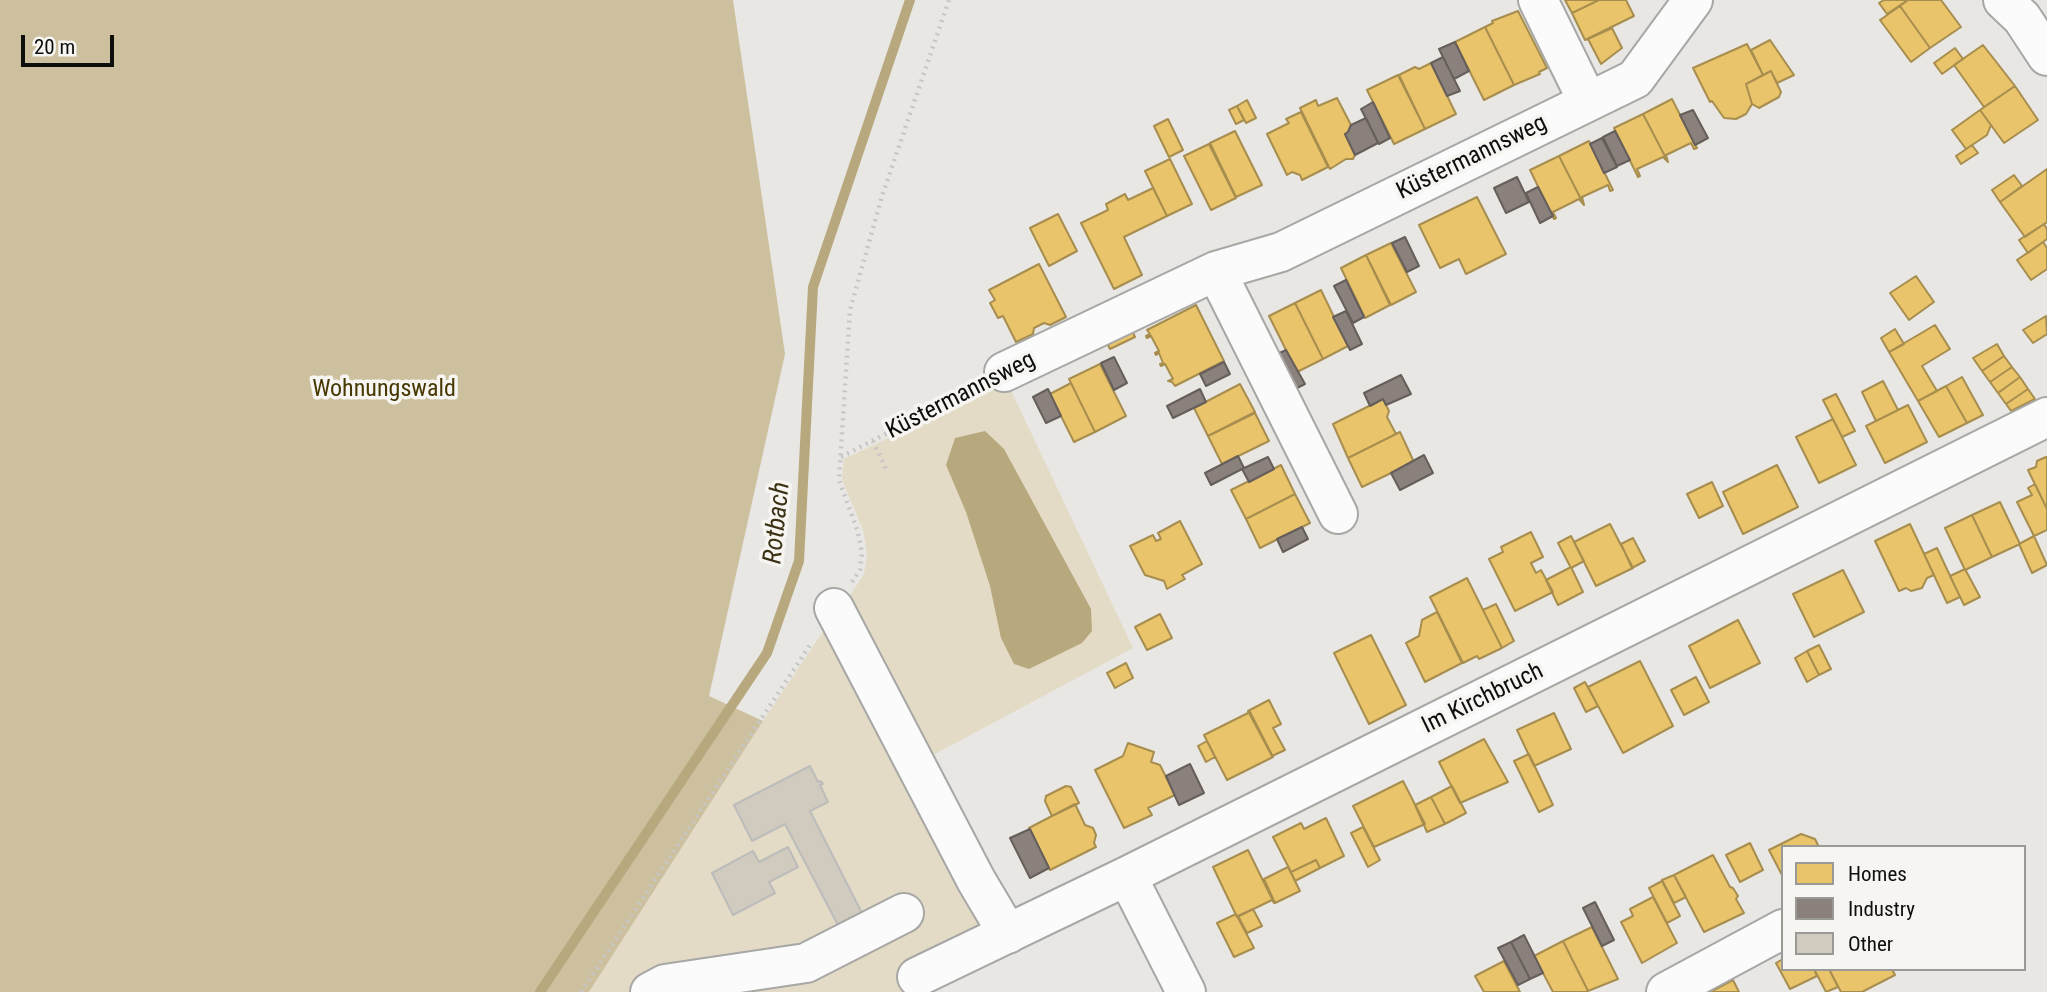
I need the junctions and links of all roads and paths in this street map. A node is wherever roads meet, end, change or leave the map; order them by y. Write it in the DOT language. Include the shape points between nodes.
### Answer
graph roads {
  1 [pos="949,0"];
  2 [pos="1538,0"];
  3 [pos="1693,0"];
  4 [pos="2003,0"];
  5 [pos="2047,56"];
  6 [pos="1588,102"];
  7 [pos="1216,271"];
  8 [pos="1004,372"];
  9 [pos="2047,417"];
  10 [pos="873,442"];
  11 [pos="840,458"];
  12 [pos="887,471"];
  13 [pos="1338,514"];
  14 [pos="834,608"];
  15 [pos="1127,876"];
  16 [pos="904,913"];
  17 [pos="1781,930"];
  18 [pos="1009,934"];
  19 [pos="917,977"];
  20 [pos="581,992"];
  21 [pos="650,992"];
  22 [pos="1186,992"];
  23 [pos="1666,992"];
  1 -- 11 [label="path" via="882,196 850,310"];
  2 -- 6 [label="street"];
  3 -- 6 [label="street, Küstermannsweg" via="1635,79"];
  4 -- 5 [label="street" via="2022,18"];
  6 -- 7 [label="street, Küstermannsweg" via="1281,252"];
  7 -- 8 [label="street, Küstermannsweg"];
  7 -- 13 [label="street"];
  8 -- 10 [label="path, Küstermannsweg"];
  9 -- 15 [label="street, Im Kirchbruch"];
  10 -- 11 [label="path, Küstermannsweg"];
  10 -- 12 [label="path"];
  11 -- 14 [label="path" via="839,480 862,553 860,570"];
  14 -- 18 [label="street" via="975,880"];
  14 -- 20 [label="path"];
  15 -- 18 [label="street, Im Kirchbruch"];
  15 -- 22 [label="street"];
  16 -- 21 [label="street" via="806,963 664,984"];
  17 -- 23 [label="street"];
  18 -- 19 [label="street, Im Kirchbruch"];
}
